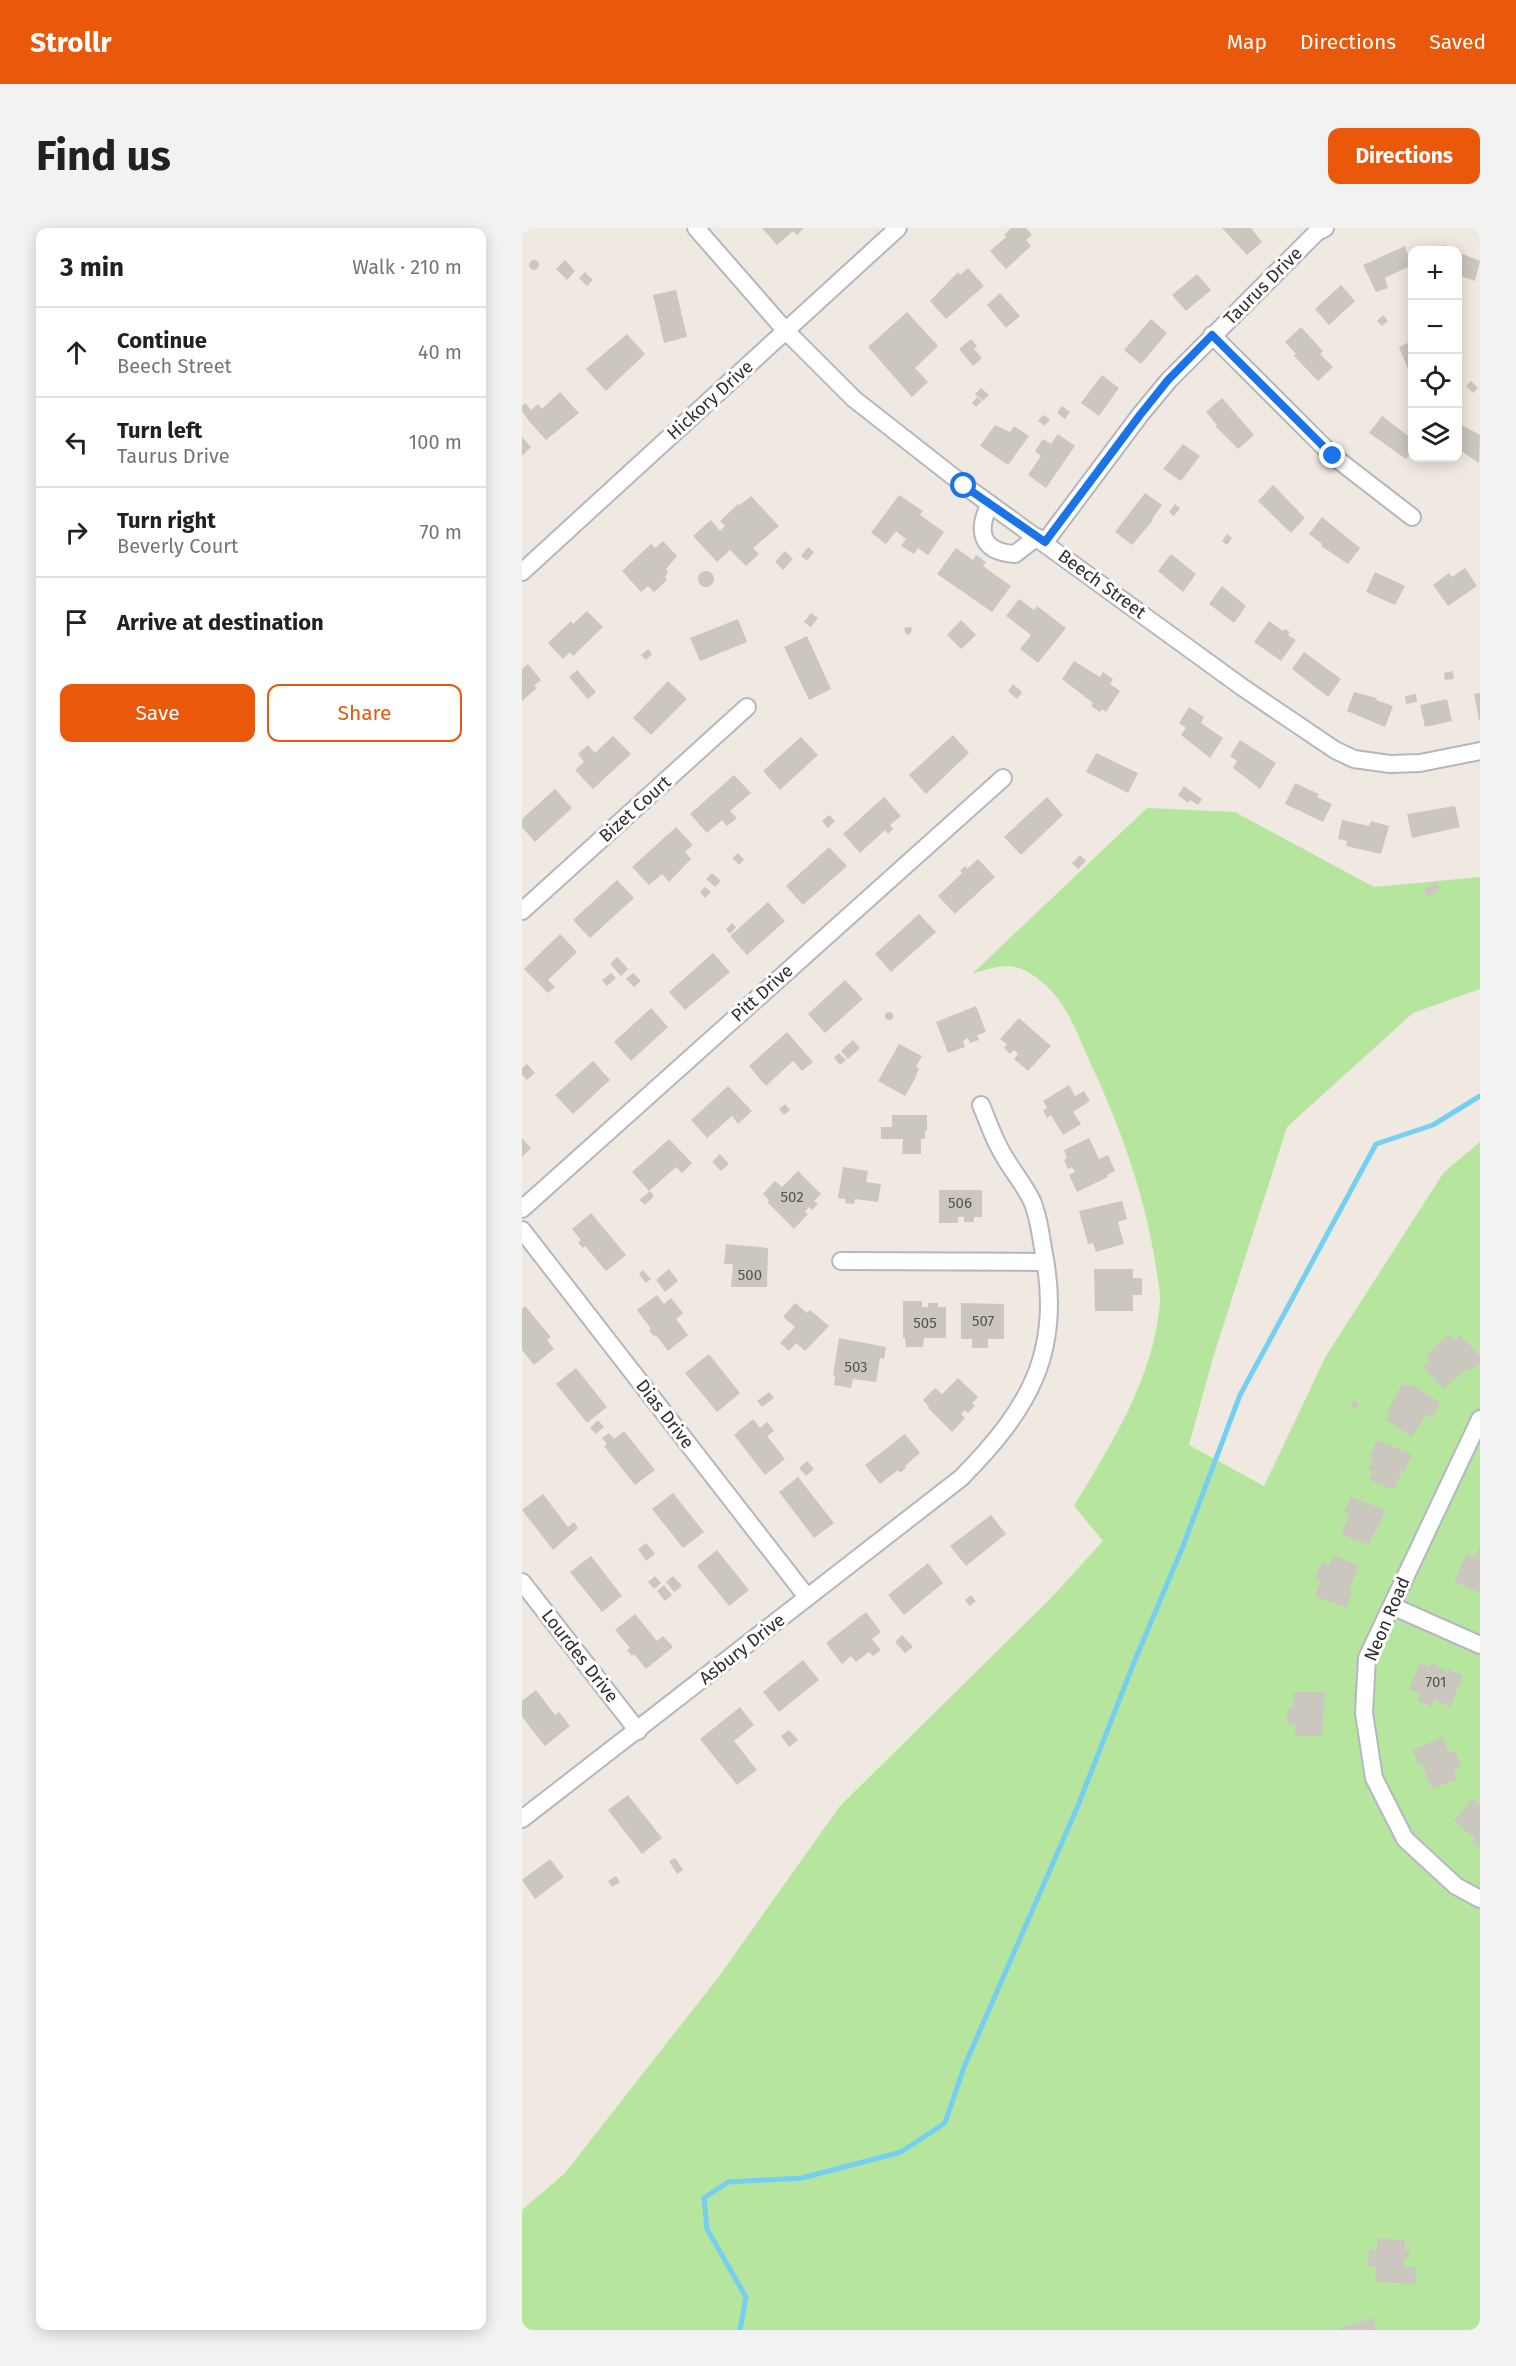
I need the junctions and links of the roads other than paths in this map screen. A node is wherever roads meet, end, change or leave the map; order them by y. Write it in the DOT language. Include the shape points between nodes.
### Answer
graph roads {
  1 [pos="696,228"];
  2 [pos="898,228"];
  3 [pos="1318,229"];
  4 [pos="786,332"];
  5 [pos="1212,335"];
  6 [pos="990,504"];
  7 [pos="1412,517"];
  8 [pos="1041,539"];
  9 [pos="522,572"];
  10 [pos="747,707"];
  11 [pos="1480,751"];
  12 [pos="1003,778"];
  13 [pos="522,911"];
  14 [pos="981,1105"];
  15 [pos="522,1209"];
  16 [pos="522,1230"];
  17 [pos="841,1261"];
  18 [pos="1045,1262"];
  19 [pos="1480,1419"];
  20 [pos="522,1582"];
  21 [pos="807,1597"];
  22 [pos="1392,1606"];
  23 [pos="1480,1645"];
  24 [pos="638,1731"];
  25 [pos="522,1819"];
  26 [pos="1480,1899"];
  1 -- 4 [label="street, Beech Street"];
  2 -- 4 [label="street, Hickory Drive"];
  3 -- 5 [label="street, Taurus Drive"];
  4 -- 6 [label="street, Beech Street" via="854,399"];
  4 -- 9 [label="street, Hickory Drive"];
  5 -- 7 [label="street" via="1333,456"];
  5 -- 8 [label="street, Taurus Drive" via="1168,380"];
  6 -- 8 [label="street, Beech Street"];
  6 -- 8 [label="street, Taurus Drive" via="981,526 982,538 993,548 1015,554"];
  8 -- 11 [label="street, Beech Street" via="1233,681 1335,750 1354,759 1390,764 1420,763"];
  10 -- 13 [label="street, Bizet Court"];
  12 -- 15 [label="street, Pitt Drive"];
  14 -- 18 [label="street, Asbury Drive" via="999,1148 1033,1203"];
  16 -- 21 [label="street, Dias Drive"];
  17 -- 18 [label="street"];
  18 -- 21 [label="street, Asbury Drive" via="1048,1328 1039,1368 1021,1407 995,1443 961,1478"];
  19 -- 22 [label="street, Neon Road"];
  20 -- 24 [label="street, Lourdes Drive"];
  21 -- 24 [label="street, Asbury Drive"];
  22 -- 23 [label="street"];
  22 -- 26 [label="street, Neon Road" via="1367,1658 1364,1713 1374,1778 1406,1839 1456,1886"];
  24 -- 25 [label="street, Asbury Drive"];
}
